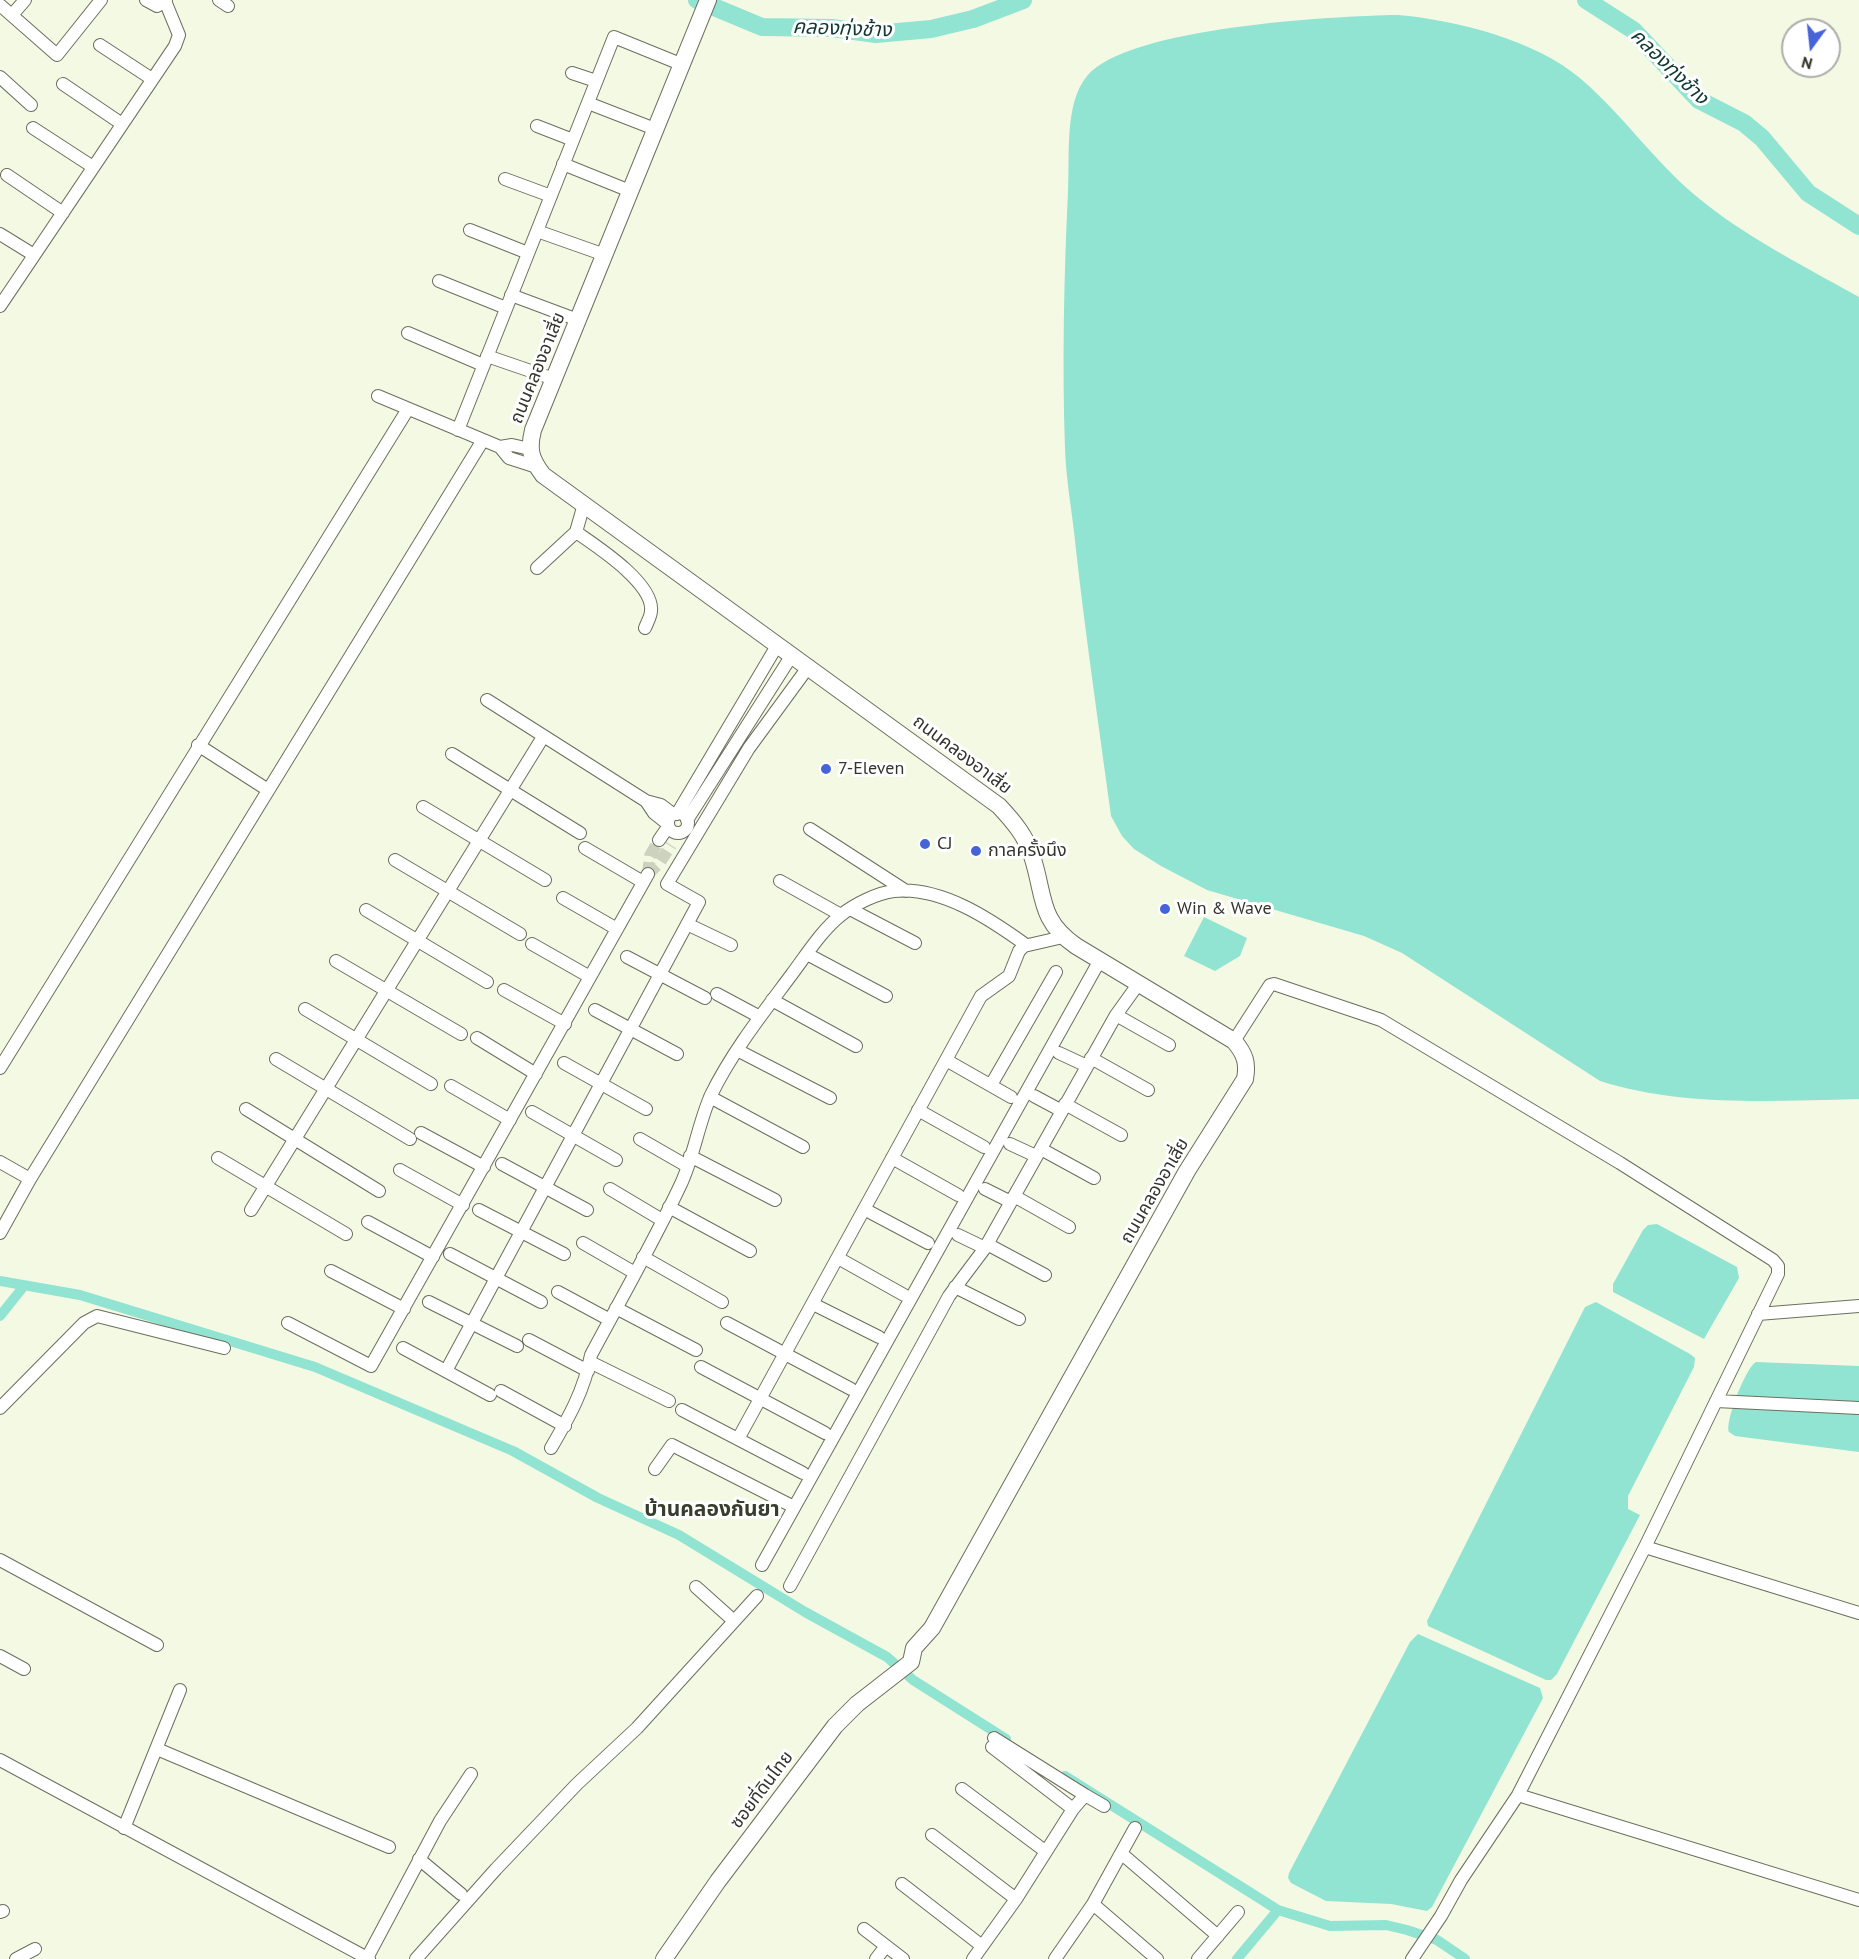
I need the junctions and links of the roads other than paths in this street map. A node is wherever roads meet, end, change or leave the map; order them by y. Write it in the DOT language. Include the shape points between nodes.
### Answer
graph roads {
  1 [pos="25,0"];
  2 [pos="102,0"];
  3 [pos="146,0"];
  4 [pos="165,1"];
  5 [pos="0,5"];
  6 [pos="706,7"];
  7 [pos="12,15"];
  8 [pos="100,45"];
  9 [pos="683,65"];
  10 [pos="572,73"];
  11 [pos="0,77"];
  12 [pos="152,79"];
  13 [pos="596,81"];
  14 [pos="63,84"];
  15 [pos="588,103"];
  16 [pos="31,105"];
  17 [pos="122,124"];
  18 [pos="537,126"];
  19 [pos="33,128"];
  20 [pos="655,129"];
  21 [pos="573,140"];
  22 [pos="563,164"];
  23 [pos="93,167"];
  24 [pos="7,176"];
  25 [pos="505,179"];
  26 [pos="630,191"];
  27 [pos="550,196"];
  28 [pos="63,213"];
  29 [pos="470,230"];
  30 [pos="537,231"];
  31 [pos="0,234"];
  32 [pos="528,254"];
  33 [pos="34,255"];
  34 [pos="605,255"];
  35 [pos="439,281"];
  36 [pos="511,295"];
  37 [pos="2,301"];
  38 [pos="506,308"];
  39 [pos="578,320"];
  40 [pos="408,333"];
  41 [pos="485,361"];
  42 [pos="554,379"];
  43 [pos="378,396"];
  44 [pos="408,409"];
  45 [pos="458,430"];
  46 [pos="483,440"];
  47 [pos="500,447"];
  48 [pos="530,449"];
  49 [pos="537,467"];
  50 [pos="584,504"];
  51 [pos="576,532"];
  52 [pos="537,568"];
  53 [pos="645,628"];
  54 [pos="778,644"];
  55 [pos="792,656"];
  56 [pos="809,666"];
  57 [pos="487,700"];
  58 [pos="543,736"];
  59 [pos="198,745"];
  60 [pos="452,754"];
  61 [pos="268,790"];
  62 [pos="510,791"];
  63 [pos="423,807"];
  64 [pos="675,822"];
  65 [pos="810,829"];
  66 [pos="580,833"];
  67 [pos="478,842"];
  68 [pos="665,843"];
  69 [pos="585,848"];
  70 [pos="395,860"];
  71 [pos="545,880"];
  72 [pos="780,881"];
  73 [pos="906,891"];
  74 [pos="447,893"];
  75 [pos="563,898"];
  76 [pos="366,910"];
  77 [pos="846,912"];
  78 [pos="687,924"];
  79 [pos="617,929"];
  80 [pos="520,934"];
  81 [pos="1063,937"];
  82 [pos="416,942"];
  83 [pos="915,943"];
  84 [pos="532,944"];
  85 [pos="731,945"];
  86 [pos="1026,945"];
  87 [pos="807,954"];
  88 [pos="627,957"];
  89 [pos="336,960"];
  90 [pos="1101,960"];
  91 [pos="1056,972"];
  92 [pos="660,974"];
  93 [pos="590,977"];
  94 [pos="487,982"];
  95 [pos="1139,983"];
  96 [pos="504,990"];
  97 [pos="387,991"];
  98 [pos="717,994"];
  99 [pos="886,996"];
  100 [pos="705,998"];
  101 [pos="772,1000"];
  102 [pos="305,1009"];
  103 [pos="595,1010"];
  104 [pos="1116,1015"];
  105 [pos="760,1017"];
  106 [pos="565,1024"];
  107 [pos="630,1029"];
  108 [pos="461,1034"];
  109 [pos="477,1038"];
  110 [pos="356,1040"];
  111 [pos="1234,1041"];
  112 [pos="1169,1045"];
  113 [pos="856,1046"];
  114 [pos="737,1050"];
  115 [pos="1059,1053"];
  116 [pos="677,1054"];
  117 [pos="276,1059"];
  118 [pos="946,1060"];
  119 [pos="1089,1062"];
  120 [pos="564,1063"];
  121 [pos="0,1068"];
  122 [pos="536,1074"];
  123 [pos="601,1083"];
  124 [pos="431,1084"];
  125 [pos="991,1085"];
  126 [pos="451,1086"];
  127 [pos="326,1090"];
  128 [pos="1148,1090"];
  129 [pos="1034,1096"];
  130 [pos="710,1097"];
  131 [pos="1011,1097"];
  132 [pos="830,1098"];
  133 [pos="1064,1107"];
  134 [pos="246,1108"];
  135 [pos="646,1109"];
  136 [pos="918,1110"];
  137 [pos="532,1112"];
  138 [pos="510,1120"];
  139 [pos="1121,1135"];
  140 [pos="572,1136"];
  141 [pos="295,1138"];
  142 [pos="640,1139"];
  143 [pos="1010,1144"];
  144 [pos="803,1147"];
  145 [pos="984,1147"];
  146 [pos="1038,1152"];
  147 [pos="218,1158"];
  148 [pos="892,1158"];
  149 [pos="616,1161"];
  150 [pos="689,1161"];
  151 [pos="0,1162"];
  152 [pos="502,1164"];
  153 [pos="484,1167"];
  154 [pos="400,1170"];
  155 [pos="1094,1178"];
  156 [pos="30,1179"];
  157 [pos="266,1186"];
  158 [pos="544,1187"];
  159 [pos="610,1189"];
  160 [pos="985,1189"];
  161 [pos="379,1191"];
  162 [pos="958,1195"];
  163 [pos="1012,1199"];
  164 [pos="776,1200"];
  165 [pos="463,1205"];
  166 [pos="669,1207"];
  167 [pos="864,1209"];
  168 [pos="251,1210"];
  169 [pos="479,1210"];
  170 [pos="587,1210"];
  171 [pos="662,1220"];
  172 [pos="368,1222"];
  173 [pos="1069,1227"];
  174 [pos="520,1231"];
  175 [pos="0,1233"];
  176 [pos="346,1234"];
  177 [pos="958,1235"];
  178 [pos="583,1243"];
  179 [pos="928,1243"];
  180 [pos="986,1246"];
  181 [pos="750,1251"];
  182 [pos="450,1254"];
  183 [pos="564,1254"];
  184 [pos="433,1257"];
  185 [pos="643,1257"];
  186 [pos="838,1258"];
  187 [pos="331,1271"];
  188 [pos="635,1273"];
  189 [pos="1045,1275"];
  190 [pos="495,1278"];
  191 [pos="955,1287"];
  192 [pos="558,1292"];
  193 [pos="904,1295"];
  194 [pos="429,1302"];
  195 [pos="541,1302"];
  196 [pos="722,1302"];
  197 [pos="813,1304"];
  198 [pos="1859,1305"];
  199 [pos="616,1308"];
  200 [pos="404,1309"];
  201 [pos="1758,1314"];
  202 [pos="1019,1319"];
  203 [pos="610,1320"];
  204 [pos="470,1322"];
  205 [pos="288,1323"];
  206 [pos="727,1323"];
  207 [pos="879,1337"];
  208 [pos="224,1348"];
  209 [pos="403,1348"];
  210 [pos="696,1350"];
  211 [pos="784,1354"];
  212 [pos="589,1367"];
  213 [pos="701,1367"];
  214 [pos="446,1371"];
  215 [pos="851,1389"];
  216 [pos="760,1400"];
  217 [pos="669,1401"];
  218 [pos="1716,1401"];
  219 [pos="0,1408"];
  220 [pos="1859,1408"];
  221 [pos="682,1410"];
  222 [pos="565,1426"];
  223 [pos="825,1433"];
  224 [pos="738,1439"];
  225 [pos="551,1448"];
  226 [pos="655,1469"];
  227 [pos="803,1473"];
  228 [pos="794,1507"];
  229 [pos="1645,1547"];
  230 [pos="0,1560"];
  231 [pos="762,1565"];
  232 [pos="789,1586"];
  233 [pos="696,1587"];
  234 [pos="757,1596"];
  235 [pos="1859,1613"];
  236 [pos="734,1621"];
  237 [pos="157,1645"];
  238 [pos="0,1656"];
  239 [pos="911,1662"];
  240 [pos="24,1669"];
  241 [pos="180,1690"];
  242 [pos="157,1749"];
  243 [pos="0,1760"];
  244 [pos="471,1774"];
  245 [pos="962,1789"];
  246 [pos="1085,1795"];
  247 [pos="1518,1796"];
  248 [pos="1104,1806"];
  249 [pos="1073,1809"];
  250 [pos="124,1828"];
  251 [pos="1135,1828"];
  252 [pos="932,1835"];
  253 [pos="389,1847"];
  254 [pos="1045,1851"];
  255 [pos="1122,1854"];
  256 [pos="419,1859"];
  257 [pos="902,1884"];
  258 [pos="461,1894"];
  259 [pos="1016,1899"];
  260 [pos="1859,1900"];
  261 [pos="1093,1904"];
  262 [pos="1238,1912"];
  263 [pos="864,1929"];
  264 [pos="1218,1936"];
  265 [pos="886,1946"];
  266 [pos="982,1946"];
  267 [pos="35,1949"];
  268 [pos="1062,1956"];
  269 [pos="368,1958"];
  270 [pos="1413,1958"];
  271 [pos="15,1959"];
  272 [pos="416,1959"];
  273 [pos="664,1959"];
  274 [pos="876,1959"];
  275 [pos="903,1959"];
  276 [pos="973,1959"];
  277 [pos="1157,1959"];
  278 [pos="1198,1959"];
  1 -- 7 [label="street"];
  2 -- 7 [label="street" via="57,55"];
  3 -- 4 [label="street" via="157,6"];
  4 -- 12 [label="street" via="179,35 176,46"];
  5 -- 7 [label="street"];
  6 -- 9 [label="street, ถนนคลองอาเสี่ย"];
  8 -- 12 [label="street"];
  9 -- 13 [label="street" via="614,37"];
  9 -- 20 [label="street, ถนนคลองอาเสี่ย"];
  10 -- 13 [label="street"];
  11 -- 16 [label="street"];
  12 -- 17 [label="street"];
  13 -- 15 [label="street"];
  14 -- 17 [label="street"];
  15 -- 20 [label="street"];
  15 -- 21 [label="street"];
  17 -- 23 [label="street"];
  18 -- 21 [label="street"];
  19 -- 23 [label="street"];
  20 -- 26 [label="street, ถนนคลองอาเสี่ย"];
  21 -- 22 [label="street"];
  22 -- 26 [label="street"];
  22 -- 27 [label="street"];
  23 -- 28 [label="street"];
  24 -- 28 [label="street"];
  25 -- 27 [label="street"];
  26 -- 34 [label="street, ถนนคลองอาเสี่ย"];
  27 -- 30 [label="street"];
  28 -- 33 [label="street"];
  29 -- 32 [label="street"];
  30 -- 32 [label="street"];
  30 -- 34 [label="street"];
  31 -- 33 [label="street"];
  32 -- 36 [label="street"];
  33 -- 37 [label="street"];
  34 -- 39 [label="street, ถนนคลองอาเสี่ย"];
  35 -- 38 [label="street"];
  36 -- 38 [label="street"];
  36 -- 39 [label="street"];
  38 -- 41 [label="street"];
  39 -- 42 [label="street, ถนนคลองอาเสี่ย"];
  40 -- 41 [label="street"];
  41 -- 42 [label="street"];
  41 -- 45 [label="street"];
  42 -- 48 [label="street, ถนนคลองอาเสี่ย" via="533,430"];
  43 -- 44 [label="street"];
  44 -- 45 [label="street"];
  44 -- 59 [label="street"];
  45 -- 46 [label="street"];
  46 -- 47 [label="street"];
  46 -- 61 [label="street"];
  47 -- 48 [label="street"];
  47 -- 49 [label="street" via="509,458"];
  48 -- 49 [label="street, ถนนคลองอาเสี่ย"];
  49 -- 50 [label="street, ถนนคลองอาเสี่ย"];
  50 -- 51 [label="street"];
  50 -- 54 [label="street, ถนนคลองอาเสี่ย"];
  51 -- 52 [label="street"];
  51 -- 53 [label="street" via="628,572 647,593 652,609"];
  54 -- 55 [label="street, ถนนคลองอาเสี่ย"];
  54 -- 64 [label="street"];
  55 -- 56 [label="street, ถนนคลองอาเสี่ย"];
  55 -- 64 [label="street"];
  56 -- 78 [label="street" via="749,748 667,884 699,902"];
  56 -- 81 [label="street, ถนนคลองอาเสี่ย" via="1004,812 1024,838 1048,917"];
  57 -- 58 [label="street"];
  58 -- 62 [label="street"];
  58 -- 64 [label="street" via="646,801 654,813"];
  59 -- 61 [label="street"];
  59 -- 121 [label="street"];
  60 -- 62 [label="street"];
  61 -- 156 [label="street"];
  62 -- 66 [label="street"];
  62 -- 67 [label="street"];
  63 -- 67 [label="street"];
  64 -- 68 [label="street"];
  65 -- 73 [label="street"];
  67 -- 71 [label="street"];
  67 -- 74 [label="street"];
  69 -- 79 [label="street" via="646,878"];
  70 -- 74 [label="street"];
  72 -- 77 [label="street"];
  73 -- 77 [label="street" via="876,896"];
  73 -- 86 [label="street" via="966,908"];
  74 -- 80 [label="street"];
  74 -- 82 [label="street"];
  75 -- 79 [label="street"];
  76 -- 82 [label="street"];
  77 -- 83 [label="street"];
  77 -- 87 [label="street"];
  78 -- 85 [label="street"];
  78 -- 92 [label="street"];
  79 -- 93 [label="street"];
  81 -- 86 [label="street"];
  81 -- 90 [label="street, ถนนคลองอาเสี่ย"];
  82 -- 94 [label="street"];
  82 -- 97 [label="street"];
  84 -- 93 [label="street"];
  86 -- 118 [label="street" via="1019,951 1009,976 981,996"];
  87 -- 99 [label="street"];
  87 -- 101 [label="street"];
  88 -- 92 [label="street"];
  89 -- 97 [label="street"];
  90 -- 95 [label="street, ถนนคลองอาเสี่ย"];
  90 -- 228 [label="street"];
  91 -- 125 [label="street"];
  92 -- 100 [label="street"];
  92 -- 107 [label="street"];
  93 -- 106 [label="street"];
  95 -- 104 [label="street"];
  95 -- 111 [label="street, ถนนคลองอาเสี่ย"];
  96 -- 106 [label="street"];
  97 -- 108 [label="street"];
  97 -- 110 [label="street"];
  98 -- 105 [label="street"];
  101 -- 105 [label="street"];
  101 -- 113 [label="street"];
  102 -- 110 [label="street"];
  103 -- 107 [label="street"];
  104 -- 112 [label="street"];
  104 -- 119 [label="street"];
  105 -- 114 [label="street"];
  106 -- 122 [label="street"];
  107 -- 116 [label="street"];
  107 -- 123 [label="street"];
  109 -- 122 [label="street"];
  110 -- 124 [label="street"];
  110 -- 127 [label="street"];
  111 -- 201 [label="street" via="1274,984 1381,1020 1773,1260 1778,1274"];
  111 -- 239 [label="street, ถนนคลองอาเสี่ย" via="1247,1062 1245,1079 1187,1171 932,1628 914,1648"];
  114 -- 130 [label="street"];
  114 -- 132 [label="street"];
  115 -- 119 [label="street"];
  117 -- 127 [label="street"];
  118 -- 125 [label="street"];
  118 -- 136 [label="street"];
  119 -- 128 [label="street"];
  119 -- 133 [label="street"];
  120 -- 123 [label="street"];
  122 -- 138 [label="street"];
  123 -- 135 [label="street"];
  123 -- 140 [label="street"];
  125 -- 131 [label="street"];
  126 -- 138 [label="street"];
  127 -- 141 [label="street"];
  127 -- 153 [label="street"];
  129 -- 133 [label="street"];
  130 -- 144 [label="street"];
  130 -- 150 [label="street"];
  133 -- 139 [label="street"];
  133 -- 146 [label="street"];
  134 -- 141 [label="street"];
  136 -- 145 [label="street"];
  136 -- 148 [label="street"];
  137 -- 140 [label="street"];
  138 -- 153 [label="street"];
  140 -- 149 [label="street"];
  140 -- 158 [label="street"];
  141 -- 157 [label="street"];
  141 -- 161 [label="street"];
  142 -- 150 [label="street"];
  143 -- 146 [label="street"];
  146 -- 155 [label="street"];
  146 -- 163 [label="street"];
  147 -- 157 [label="street"];
  148 -- 162 [label="street"];
  148 -- 167 [label="street"];
  150 -- 164 [label="street"];
  150 -- 166 [label="street"];
  151 -- 156 [label="street"];
  152 -- 158 [label="street"];
  153 -- 165 [label="street"];
  154 -- 165 [label="street"];
  156 -- 175 [label="street"];
  157 -- 168 [label="street"];
  157 -- 176 [label="street"];
  158 -- 170 [label="street"];
  158 -- 174 [label="street"];
  159 -- 171 [label="street"];
  160 -- 163 [label="street"];
  163 -- 173 [label="street"];
  163 -- 180 [label="street"];
  165 -- 184 [label="street"];
  166 -- 171 [label="street"];
  166 -- 181 [label="street"];
  167 -- 179 [label="street"];
  167 -- 186 [label="street"];
  169 -- 174 [label="street"];
  171 -- 185 [label="street"];
  172 -- 184 [label="street"];
  174 -- 183 [label="street"];
  174 -- 190 [label="street"];
  177 -- 180 [label="street"];
  178 -- 188 [label="street"];
  180 -- 189 [label="street"];
  180 -- 191 [label="street"];
  182 -- 190 [label="street"];
  184 -- 200 [label="street"];
  185 -- 188 [label="street"];
  185 -- 196 [label="street"];
  186 -- 193 [label="street"];
  186 -- 197 [label="street"];
  187 -- 200 [label="street"];
  188 -- 199 [label="street"];
  190 -- 195 [label="street"];
  190 -- 204 [label="street"];
  191 -- 202 [label="street"];
  191 -- 232 [label="street"];
  192 -- 203 [label="street"];
  194 -- 204 [label="street"];
  197 -- 207 [label="street"];
  197 -- 211 [label="street"];
  198 -- 201 [label="street"];
  199 -- 203 [label="street"];
  199 -- 210 [label="street"];
  200 -- 205 [label="street" via="371,1366"];
  201 -- 218 [label="street"];
  203 -- 212 [label="street"];
  204 -- 212 [label="street"];
  204 -- 214 [label="street"];
  206 -- 211 [label="street"];
  208 -- 219 [label="street" via="98,1316 84,1323"];
  209 -- 214 [label="street"];
  211 -- 215 [label="street"];
  211 -- 216 [label="street"];
  212 -- 217 [label="street"];
  212 -- 222 [label="street" via="576,1408"];
  213 -- 216 [label="street"];
  214 -- 222 [label="street"];
  216 -- 223 [label="street"];
  216 -- 224 [label="street"];
  218 -- 220 [label="street"];
  218 -- 229 [label="street"];
  221 -- 224 [label="street"];
  222 -- 225 [label="street"];
  224 -- 227 [label="street"];
  226 -- 228 [label="street" via="672,1445"];
  228 -- 231 [label="street"];
  229 -- 235 [label="street"];
  229 -- 247 [label="street"];
  230 -- 237 [label="street"];
  233 -- 236 [label="street"];
  234 -- 236 [label="street"];
  236 -- 272 [label="street" via="637,1728 496,1869"];
  238 -- 240 [label="street"];
  239 -- 273 [label="street, ซอยที่ดินไทย" via="835,1726"];
  241 -- 242 [label="street"];
  242 -- 250 [label="street"];
  242 -- 253 [label="street"];
  243 -- 250 [label="street"];
  244 -- 256 [label="street"];
  245 -- 254 [label="street"];
  246 -- 248 [label="street"];
  246 -- 249 [label="street"];
  246 -- 249 [label="street" via="993,1743"];
  247 -- 260 [label="street"];
  247 -- 270 [label="street"];
  249 -- 254 [label="street"];
  250 -- 269 [label="street"];
  251 -- 255 [label="street"];
  252 -- 259 [label="street"];
  254 -- 259 [label="street"];
  255 -- 261 [label="street"];
  255 -- 264 [label="street"];
  256 -- 258 [label="street"];
  256 -- 269 [label="street"];
  257 -- 266 [label="street"];
  259 -- 266 [label="street"];
  261 -- 268 [label="street"];
  261 -- 277 [label="street"];
  262 -- 264 [label="street"];
  263 -- 265 [label="street"];
  264 -- 278 [label="street"];
  265 -- 274 [label="street"];
  265 -- 275 [label="street"];
  266 -- 276 [label="street"];
  267 -- 271 [label="street"];
}
